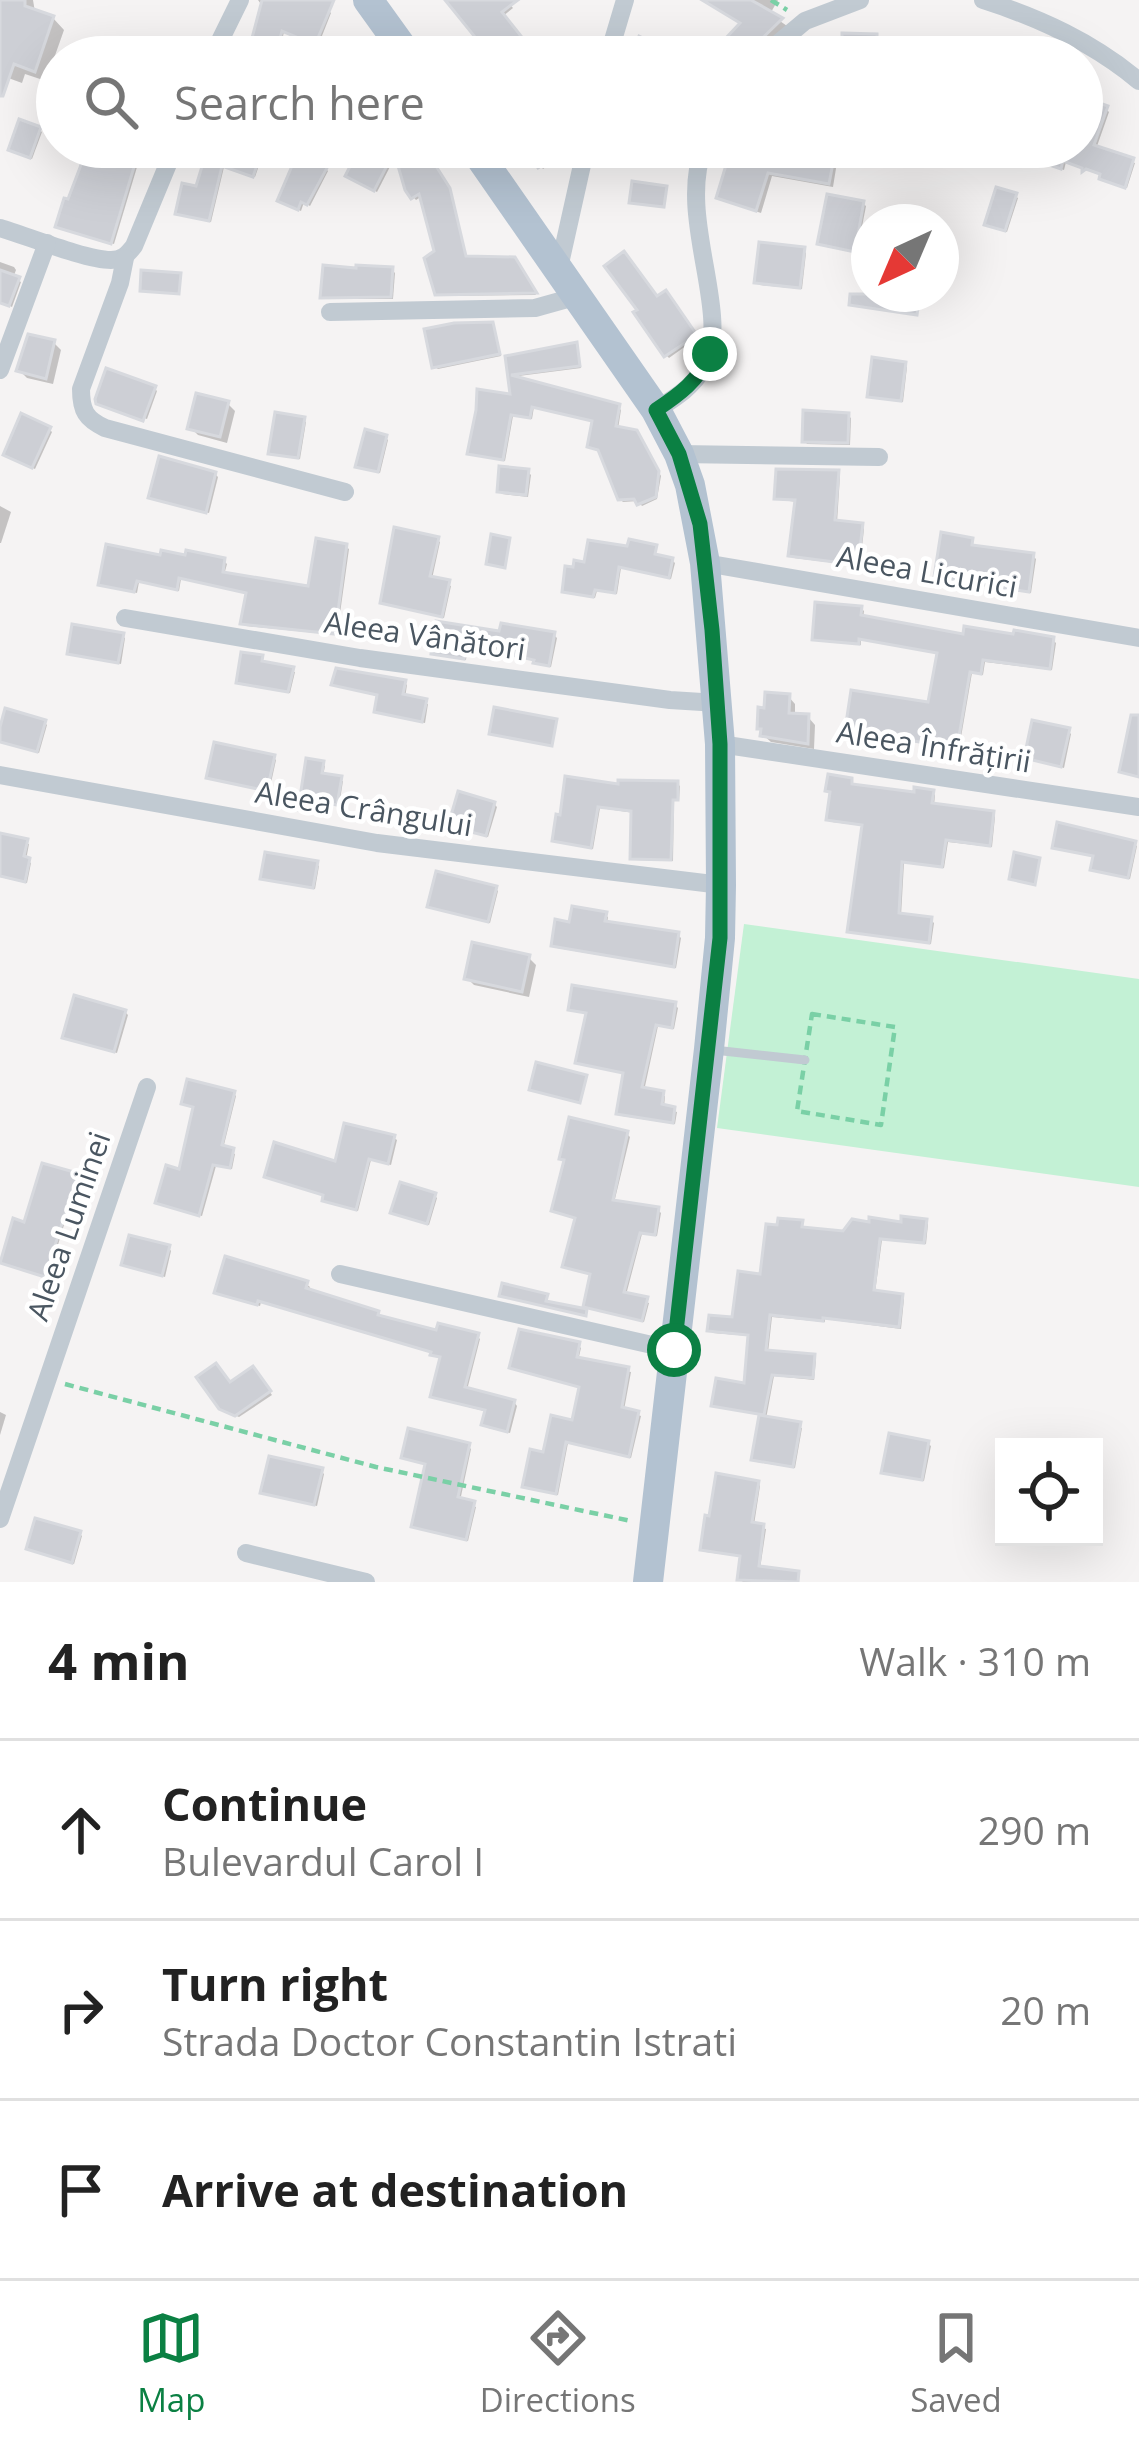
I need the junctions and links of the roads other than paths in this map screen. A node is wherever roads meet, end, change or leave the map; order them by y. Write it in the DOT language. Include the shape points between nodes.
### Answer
graph roads {
  1 [pos="240,0"];
  2 [pos="368,0"];
  3 [pos="625,0"];
  4 [pos="860,0"];
  5 [pos="983,0"];
  6 [pos="222,36"];
  7 [pos="394,36"];
  8 [pos="614,36"];
  9 [pos="786,36"];
  10 [pos="1071,36"];
  11 [pos="1103,54"];
  12 [pos="1139,81"];
  13 [pos="166,168"];
  14 [pos="487,168"];
  15 [pos="581,168"];
  16 [pos="698,168"];
  17 [pos="0,228"];
  18 [pos="47,243"];
  19 [pos="125,257"];
  20 [pos="559,268"];
  21 [pos="578,296"];
  22 [pos="330,311"];
  23 [pos="0,370"];
  24 [pos="656,410"];
  25 [pos="679,454"];
  26 [pos="879,457"];
  27 [pos="345,492"];
  28 [pos="706,563"];
  29 [pos="125,618"];
  30 [pos="1139,638"];
  31 [pos="718,703"];
  32 [pos="720,744"];
  33 [pos="0,775"];
  34 [pos="1139,807"];
  35 [pos="721,885"];
  36 [pos="709,1049"];
  37 [pos="805,1060"];
  38 [pos="147,1087"];
  39 [pos="340,1274"];
  40 [pos="674,1350"];
  41 [pos="0,1519"];
  42 [pos="246,1553"];
  43 [pos="366,1582"];
  44 [pos="648,1582"];
  1 -- 6 [label="street"];
  2 -- 7 [label="main road"];
  3 -- 8 [label="street"];
  4 -- 9 [label="street" via="805,20"];
  5 -- 10 [label="street"];
  11 -- 12 [label="street"];
  13 -- 19 [label="street"];
  14 -- 20 [label="main road"];
  15 -- 20 [label="street"];
  16 -- 24 [label="street" via="710,354 687,389"];
  17 -- 18 [label="street"];
  18 -- 19 [label="street" via="96,258"];
  18 -- 23 [label="street"];
  19 -- 27 [label="street" via="81,389 88,420"];
  20 -- 21 [label="main road"];
  21 -- 22 [label="street" via="535,308"];
  21 -- 24 [label="main road"];
  24 -- 25 [label="main road"];
  25 -- 26 [label="street"];
  25 -- 28 [label="main road"];
  28 -- 30 [label="street, Aleea Licurici"];
  28 -- 31 [label="main road"];
  29 -- 31 [label="street, Aleea Vânători" via="360,658"];
  31 -- 32 [label="main road"];
  32 -- 34 [label="street, Aleea Înfrățirii"];
  32 -- 35 [label="main road"];
  33 -- 35 [label="street, Aleea Crângului" via="377,844"];
  35 -- 36 [label="main road"];
  36 -- 37 [label="lane"];
  36 -- 40 [label="main road"];
  38 -- 41 [label="street, Aleea Luminei"];
  39 -- 40 [label="street"];
  40 -- 44 [label="main road"];
  42 -- 43 [label="street"];
}
